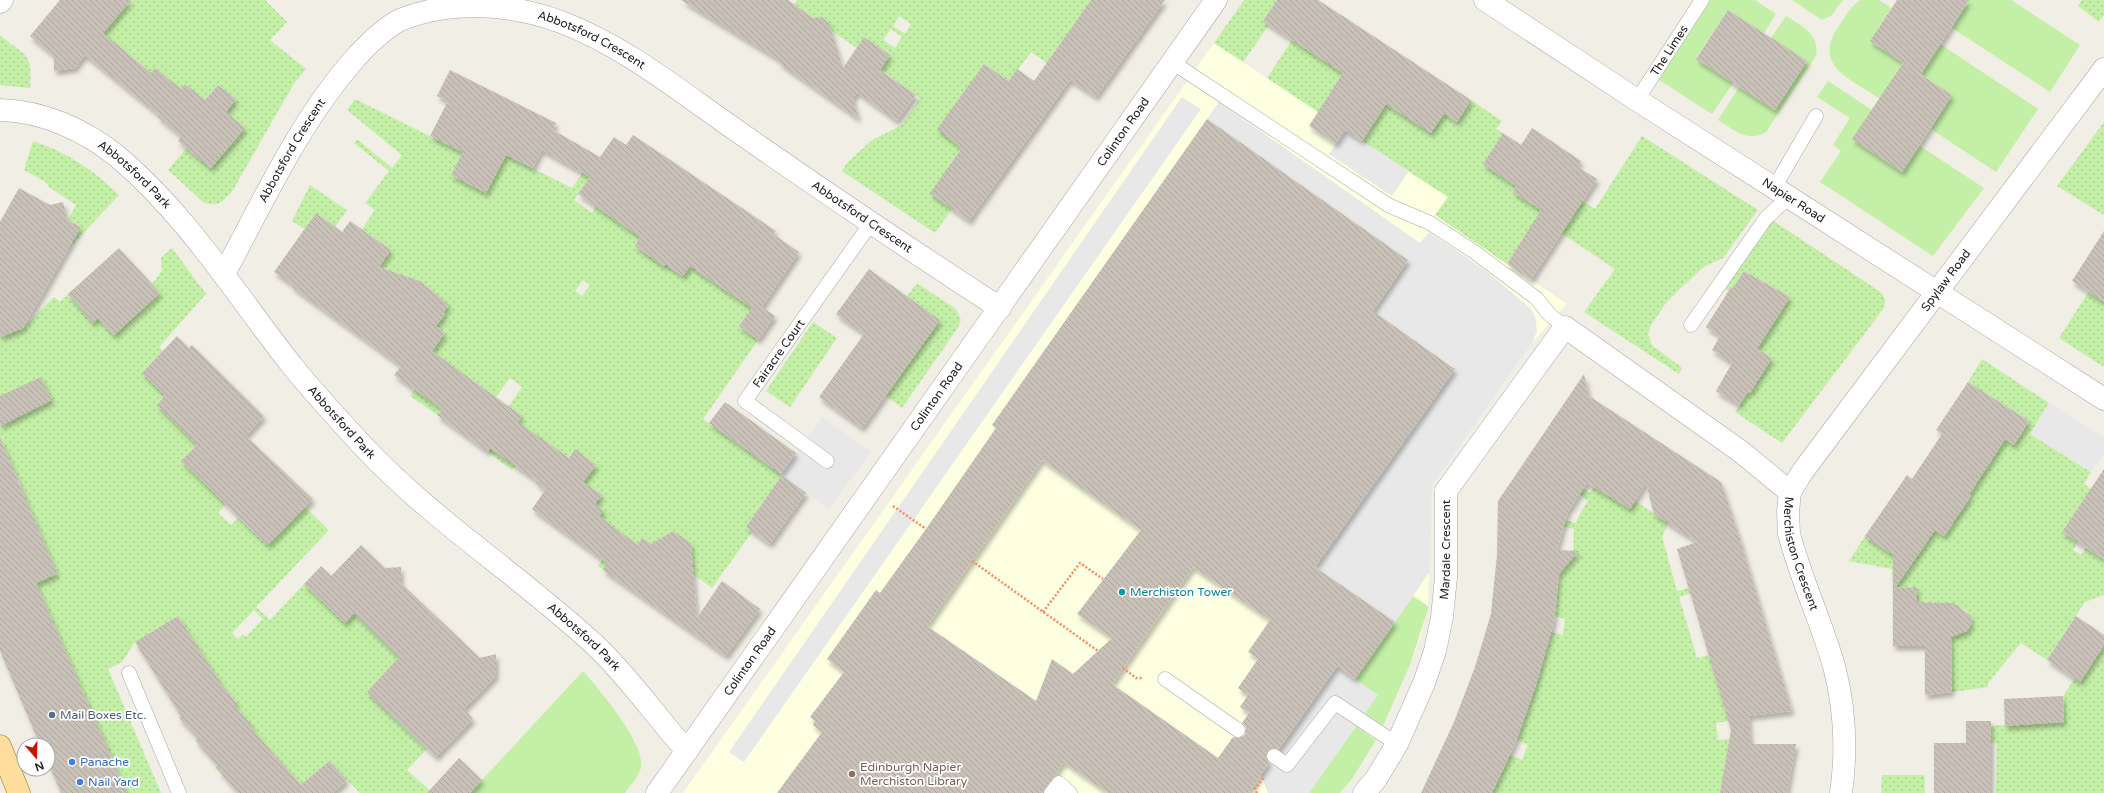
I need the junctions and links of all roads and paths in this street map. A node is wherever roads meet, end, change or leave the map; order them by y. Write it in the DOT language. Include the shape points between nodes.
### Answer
graph roads {
  1 [pos="1216,0"];
  2 [pos="1485,0"];
  3 [pos="1702,0"];
  4 [pos="1172,62"];
  5 [pos="2104,69"];
  6 [pos="1637,100"];
  7 [pos="0,110"];
  8 [pos="1816,116"];
  9 [pos="1781,192"];
  10 [pos="871,223"];
  11 [pos="224,274"];
  12 [pos="1938,294"];
  13 [pos="1000,308"];
  14 [pos="1691,325"];
  15 [pos="1565,327"];
  16 [pos="2104,399"];
  17 [pos="827,461"];
  18 [pos="870,490"];
  19 [pos="1790,492"];
  20 [pos="926,529"];
  21 [pos="972,561"];
  22 [pos="1103,579"];
  23 [pos="1043,612"];
  24 [pos="1098,651"];
  25 [pos="1123,668"];
  26 [pos="129,673"];
  27 [pos="1136,678"];
  28 [pos="1165,679"];
  29 [pos="1238,730"];
  30 [pos="1397,744"];
  31 [pos="0,746"];
  32 [pos="687,751"];
  33 [pos="1274,756"];
  34 [pos="19,793"];
  35 [pos="179,793"];
  36 [pos="657,793"];
  37 [pos="1051,793"];
  38 [pos="1070,793"];
  39 [pos="1364,793"];
  40 [pos="1841,793"];
  1 -- 4 [label="street, Colinton Road"];
  2 -- 6 [label="street, Napier Road"];
  3 -- 6 [label="lane, The Limes"];
  4 -- 13 [label="street, Colinton Road"];
  4 -- 15 [label="lane" via="1388,205 1430,224 1473,251 1536,298 1550,315"];
  5 -- 12 [label="street, Spylaw Road"];
  6 -- 9 [label="street, Napier Road"];
  7 -- 11 [label="street, Abbotsford Park" via="38,115 69,126 99,143 118,157 159,196"];
  8 -- 9 [label="lane"];
  9 -- 12 [label="street, Napier Road"];
  9 -- 14 [label="lane" via="1766,218"];
  10 -- 11 [label="street, Abbotsford Crescent" via="611,46 564,23 517,8 464,3 427,10 398,21 360,54 330,88 294,143"];
  10 -- 13 [label="street, Abbotsford Crescent"];
  10 -- 17 [label="lane, Fairacre Court" via="745,401"];
  11 -- 32 [label="street, Abbotsford Park" via="293,367 364,447 405,488 597,648"];
  12 -- 16 [label="street, Napier Road"];
  12 -- 19 [label="street, Spylaw Road" via="1803,471"];
  13 -- 18 [label="street, Colinton Road"];
  15 -- 19 [label="street, Merchiston Crescent" via="1740,451"];
  15 -- 30 [label="street, Mardale Crescent" via="1446,491 1446,577 1435,651"];
  18 -- 20 [label="path"];
  18 -- 32 [label="street, Colinton Road"];
  19 -- 40 [label="street, Merchiston Crescent" via="1789,534 1834,667 1842,709 1845,740"];
  21 -- 23 [label="path"];
  22 -- 23 [label="path" via="1080,563"];
  23 -- 24 [label="path"];
  25 -- 27 [label="path"];
  26 -- 35 [label="lane"];
  28 -- 29 [label="lane"];
  30 -- 33 [label="lane" via="1335,703 1287,765"];
  30 -- 39 [label="street, Mardale Crescent" via="1376,779"];
  31 -- 34 [label="main road"];
  32 -- 36 [label="street, Colinton Road"];
  37 -- 38 [label="lane" via="1059,783"];
}
